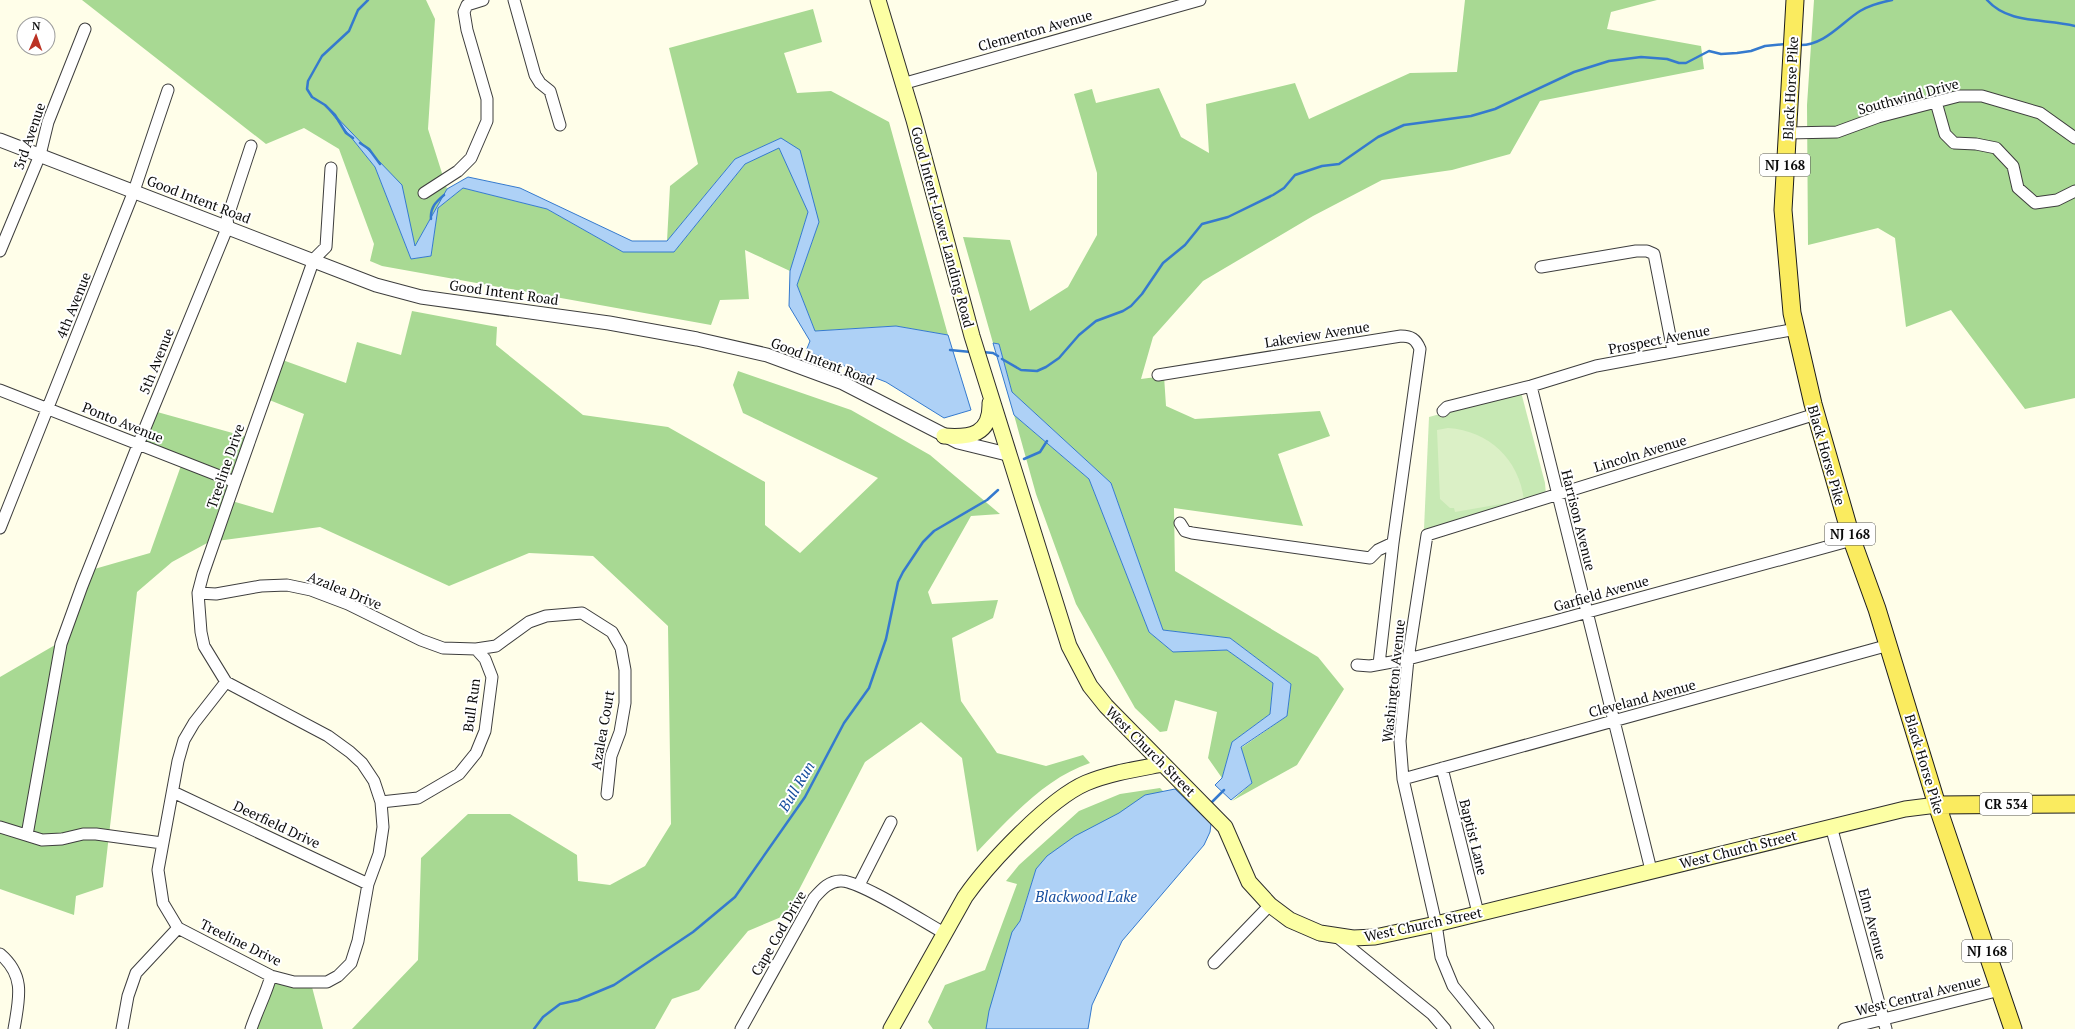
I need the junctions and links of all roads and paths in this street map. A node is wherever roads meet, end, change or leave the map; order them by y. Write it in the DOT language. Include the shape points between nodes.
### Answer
graph roads {
  1 [pos="483,0"];
  2 [pos="514,0"];
  3 [pos="878,0"];
  4 [pos="1200,0"];
  5 [pos="1795,0"];
  6 [pos="85,29"];
  7 [pos="902,84"];
  8 [pos="168,90"];
  9 [pos="1936,102"];
  10 [pos="560,125"];
  11 [pos="1787,134"];
  12 [pos="2075,138"];
  13 [pos="0,140"];
  14 [pos="251,146"];
  15 [pos="40,155"];
  16 [pos="331,168"];
  17 [pos="134,191"];
  18 [pos="2075,191"];
  19 [pos="424,193"];
  20 [pos="228,226"];
  21 [pos="0,252"];
  22 [pos="314,259"];
  23 [pos="1541,268"];
  24 [pos="1796,329"];
  25 [pos="1673,351"];
  26 [pos="1158,375"];
  27 [pos="1530,386"];
  28 [pos="0,390"];
  29 [pos="990,398"];
  30 [pos="1412,404"];
  31 [pos="48,408"];
  32 [pos="1443,411"];
  33 [pos="1816,414"];
  34 [pos="944,436"];
  35 [pos="138,445"];
  36 [pos="1007,454"];
  37 [pos="235,482"];
  38 [pos="1558,494"];
  39 [pos="1180,524"];
  40 [pos="0,528"];
  41 [pos="1427,535"];
  42 [pos="1852,540"];
  43 [pos="1393,543"];
  44 [pos="198,593"];
  45 [pos="1587,612"];
  46 [pos="1889,645"];
  47 [pos="476,649"];
  48 [pos="1408,659"];
  49 [pos="1379,664"];
  50 [pos="1357,665"];
  51 [pos="226,682"];
  52 [pos="1614,721"];
  53 [pos="1163,764"];
  54 [pos="1442,768"];
  55 [pos="1403,779"];
  56 [pos="173,792"];
  57 [pos="607,794"];
  58 [pos="381,802"];
  59 [pos="2075,804"];
  60 [pos="1936,805"];
  61 [pos="891,822"];
  62 [pos="1832,826"];
  63 [pos="0,827"];
  64 [pos="28,835"];
  65 [pos="162,843"];
  66 [pos="1651,870"];
  67 [pos="368,884"];
  68 [pos="859,885"];
  69 [pos="1270,905"];
  70 [pos="1478,913"];
  71 [pos="1436,924"];
  72 [pos="178,928"];
  73 [pos="944,933"];
  74 [pos="1336,936"];
  75 [pos="0,954"];
  76 [pos="1214,963"];
  77 [pos="271,976"];
  78 [pos="2000,990"];
  79 [pos="1885,1024"];
  80 [pos="14,1029"];
  81 [pos="122,1029"];
  82 [pos="252,1029"];
  83 [pos="741,1029"];
  84 [pos="891,1029"];
  85 [pos="1445,1029"];
  86 [pos="1488,1029"];
  87 [pos="1844,1029"];
  88 [pos="2013,1029"];
  1 -- 19 [label="street" via="467,5 464,12 471,48 487,99 487,121 471,158 458,172"];
  2 -- 10 [label="street" via="535,75 550,91"];
  3 -- 7 [label="main road, Good Intent-Lower Landing Road"];
  4 -- 7 [label="street, Clementon Avenue"];
  5 -- 11 [label="main road, Black Horse Pike / NJ 168"];
  6 -- 15 [label="street, 3rd Avenue" via="48,122"];
  7 -- 29 [label="main road, Good Intent-Lower Landing Road"];
  8 -- 17 [label="street, 4th Avenue"];
  9 -- 11 [label="street, Southwind Drive" via="1878,117 1837,132"];
  9 -- 12 [label="street, Southwind Drive" via="1959,96 1982,96 2040,113"];
  9 -- 18 [label="street" via="1945,134 1954,142 1996,148 2013,166 2018,188 2035,203 2057,200"];
  11 -- 24 [label="main road, Black Horse Pike / NJ 168" via="1783,210 1792,313"];
  13 -- 15 [label="street, Good Intent Road"];
  14 -- 20 [label="street, 5th Avenue"];
  15 -- 17 [label="street, Good Intent Road"];
  15 -- 21 [label="street, 3rd Avenue"];
  16 -- 22 [label="street, Treeline Drive" via="326,247"];
  17 -- 20 [label="street, Good Intent Road"];
  17 -- 31 [label="street, 4th Avenue"];
  20 -- 22 [label="street, Good Intent Road"];
  20 -- 35 [label="street, 5th Avenue"];
  22 -- 34 [label="street, Good Intent Road" via="360,280 421,297 617,325 729,345 767,355 843,383"];
  22 -- 37 [label="street, Treeline Drive"];
  23 -- 25 [label="street" via="1636,251 1647,250 1654,254"];
  24 -- 25 [label="street, Prospect Avenue"];
  24 -- 33 [label="main road, Black Horse Pike / NJ 168"];
  25 -- 27 [label="street, Prospect Avenue" via="1596,366"];
  26 -- 30 [label="street, Lakeview Avenue" via="1408,336 1420,349"];
  27 -- 32 [label="street" via="1446,407"];
  27 -- 38 [label="street, Harrison Avenue"];
  28 -- 31 [label="street, Ponto Avenue"];
  29 -- 34 [label="main road" via="988,419 980,431 964,436"];
  29 -- 36 [label="main road, Good Intent-Lower Landing Road"];
  30 -- 43 [label="street, Washington Avenue"];
  31 -- 35 [label="street, Ponto Avenue"];
  31 -- 40 [label="street, 4th Avenue"];
  33 -- 38 [label="street, Lincoln Avenue"];
  33 -- 42 [label="main road, Black Horse Pike / NJ 168"];
  34 -- 36 [label="street, Good Intent Road" via="975,448"];
  35 -- 37 [label="street, Ponto Avenue"];
  35 -- 64 [label="street, 5th Avenue" via="61,644"];
  36 -- 53 [label="main road, West Church Street / CR 534" via="1068,646 1079,669 1106,706"];
  37 -- 44 [label="street, Treeline Drive"];
  38 -- 41 [label="street, Lincoln Avenue"];
  38 -- 45 [label="street, Harrison Avenue"];
  39 -- 43 [label="street" via="1192,533 1370,558 1378,550"];
  41 -- 48 [label="street, Washington Avenue"];
  42 -- 45 [label="street, Garfield Avenue"];
  42 -- 46 [label="main road, Black Horse Pike / NJ 168"];
  43 -- 49 [label="street, Washington Avenue"];
  44 -- 47 [label="street, Azalea Drive" via="216,594 261,586 293,586 348,604 442,648"];
  44 -- 51 [label="street, Treeline Drive" via="200,632 204,646"];
  45 -- 48 [label="street, Garfield Avenue"];
  45 -- 52 [label="street, Harrison Avenue"];
  46 -- 52 [label="street, Cleveland Avenue"];
  46 -- 60 [label="main road, Black Horse Pike / NJ 168"];
  47 -- 57 [label="street, Azalea Court" via="496,646 529,622 546,616 582,613 612,632 621,648 625,670 625,703 620,732 611,756"];
  47 -- 58 [label="street, Bull Run" via="485,659 492,677 485,731 476,753 458,774 418,798"];
  48 -- 49 [label="street, Garfield Avenue"];
  48 -- 55 [label="street, Washington Avenue" via="1400,741"];
  49 -- 50 [label="street, Garfield Avenue"];
  51 -- 56 [label="street, Treeline Drive" via="184,740 174,774"];
  51 -- 58 [label="street, Treeline Drive" via="328,736 345,748 362,762 374,781"];
  52 -- 54 [label="street, Cleveland Avenue"];
  52 -- 66 [label="street, Harrison Avenue"];
  53 -- 69 [label="main road, West Church Street / CR 534" via="1219,820 1230,835 1249,882"];
  53 -- 73 [label="main road" via="1096,779 1078,787 1063,798 987,868"];
  54 -- 55 [label="street, Cleveland Avenue"];
  54 -- 70 [label="street, Baptist Lane"];
  55 -- 71 [label="street, Washington Avenue"];
  56 -- 65 [label="street, Treeline Drive"];
  56 -- 67 [label="street, Deerfield Drive"];
  58 -- 67 [label="street, Treeline Drive" via="383,827 379,854"];
  59 -- 60 [label="main road, CR 534"];
  60 -- 62 [label="main road, West Church Street / CR 534" via="1904,809"];
  60 -- 78 [label="main road, Black Horse Pike / NJ 168"];
  61 -- 68 [label="street"];
  62 -- 66 [label="main road, West Church Street / CR 534"];
  62 -- 79 [label="street, Elm Avenue"];
  63 -- 64 [label="street"];
  64 -- 65 [label="street" via="42,840 96,834"];
  65 -- 72 [label="street, Treeline Drive" via="158,870 160,890 163,903"];
  66 -- 70 [label="main road, West Church Street / CR 534"];
  67 -- 77 [label="street, Treeline Drive" via="358,941 351,963 338,976 327,982 294,982"];
  68 -- 73 [label="street, Cape Cod Drive"];
  68 -- 83 [label="street, Cape Cod Drive" via="835,882 823,888 814,898"];
  69 -- 74 [label="main road, West Church Street / CR 534" via="1304,927"];
  69 -- 76 [label="street"];
  70 -- 71 [label="main road, West Church Street / CR 534"];
  71 -- 74 [label="main road, West Church Street / CR 534" via="1375,937"];
  71 -- 86 [label="street, Washington Avenue" via="1441,957 1453,986"];
  72 -- 77 [label="street, Treeline Drive"];
  72 -- 81 [label="street" via="136,973 128,996"];
  73 -- 84 [label="main road"];
  74 -- 85 [label="street" via="1432,1014"];
  75 -- 80 [label="street" via="16,971 18,981"];
  77 -- 82 [label="street"];
  78 -- 79 [label="street, West Central Avenue"];
  78 -- 88 [label="main road, Black Horse Pike / NJ 168"];
  79 -- 87 [label="street, West Central Avenue"];
}
